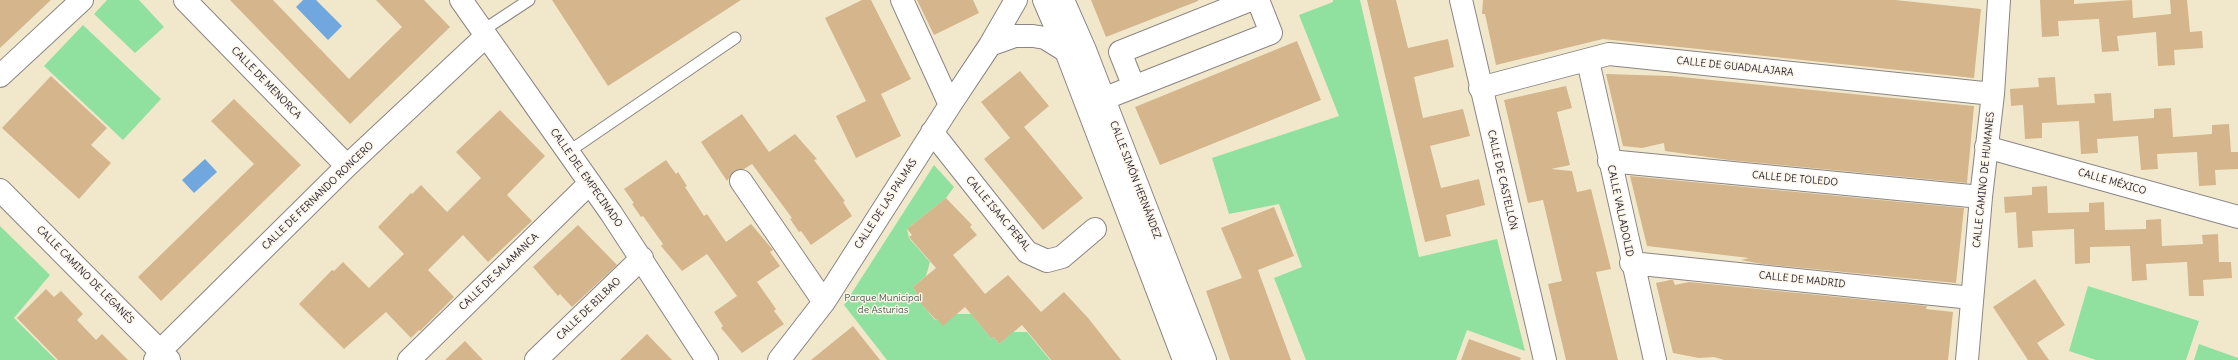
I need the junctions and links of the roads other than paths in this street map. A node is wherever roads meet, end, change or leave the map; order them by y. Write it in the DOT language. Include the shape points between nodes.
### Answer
graph roads {
  1 [pos="82,0"];
  2 [pos="185,0"];
  3 [pos="529,0"];
  4 [pos="902,0"];
  5 [pos="1016,0"];
  6 [pos="1044,0"];
  7 [pos="1063,0"];
  8 [pos="1250,0"];
  9 [pos="1258,0"];
  10 [pos="1461,0"];
  11 [pos="1999,0"];
  12 [pos="467,2"];
  13 [pos="484,34"];
  14 [pos="734,38"];
  15 [pos="990,45"];
  16 [pos="1066,51"];
  17 [pos="1588,61"];
  18 [pos="0,76"];
  19 [pos="1134,87"];
  20 [pos="1480,88"];
  21 [pos="1993,94"];
  22 [pos="1103,99"];
  23 [pos="950,105"];
  24 [pos="932,132"];
  25 [pos="1986,147"];
  26 [pos="568,152"];
  27 [pos="1609,161"];
  28 [pos="347,166"];
  29 [pos="741,181"];
  30 [pos="590,183"];
  31 [pos="0,190"];
  32 [pos="1981,196"];
  33 [pos="2238,217"];
  34 [pos="1095,229"];
  35 [pos="642,258"];
  36 [pos="1632,263"];
  37 [pos="1972,298"];
  38 [pos="824,302"];
  39 [pos="161,357"];
  40 [pos="409,360"];
  41 [pos="536,360"];
  42 [pos="708,360"];
  43 [pos="779,360"];
  44 [pos="1184,360"];
  45 [pos="1205,360"];
  46 [pos="1545,360"];
  47 [pos="1655,360"];
  48 [pos="1967,360"];
  1 -- 18 [label="street"];
  2 -- 28 [label="street, CALLE DE MENORCA"];
  3 -- 13 [label="lane"];
  4 -- 23 [label="street"];
  5 -- 15 [label="street, CALLE DE LAS PALMAS"];
  6 -- 16 [label="street, CALLE SIMÓN HERNÁNDEZ"];
  7 -- 22 [label="street, CALLE SIMÓN HERNÁNDEZ"];
  8 -- 19 [label="street" via="1120,52"];
  9 -- 19 [label="street" via="1271,33"];
  10 -- 20 [label="street, CALLE DE CASTELLÓN"];
  11 -- 21 [label="street, CALLE CAMINO DE HUMANES"];
  12 -- 13 [label="street, CALLE DEL EMPECINADO"];
  13 -- 26 [label="street, CALLE DEL EMPECINADO"];
  13 -- 28 [label="street, CALLE DE FERNANDO RONCERO"];
  14 -- 26 [label="lane"];
  15 -- 16 [label="street" via="1015,36 1033,36 1045,38"];
  15 -- 23 [label="street, CALLE DE LAS PALMAS"];
  16 -- 44 [label="street, CALLE SIMÓN HERNÁNDEZ"];
  17 -- 20 [label="street, CALLE DE GUADALAJARA"];
  17 -- 21 [label="street, CALLE DE GUADALAJARA" via="1609,54"];
  17 -- 27 [label="street, CALLE VALLADOLID"];
  19 -- 22 [label="street"];
  20 -- 46 [label="street, CALLE DE CASTELLÓN"];
  21 -- 25 [label="street, CALLE CAMINO DE HUMANES"];
  22 -- 45 [label="street, CALLE SIMÓN HERNÁNDEZ"];
  23 -- 24 [label="street, CALLE DE LAS PALMAS"];
  24 -- 34 [label="street, CALLE ISAAC PERAL" via="1027,252 1047,261 1062,257"];
  24 -- 38 [label="street, CALLE DE LAS PALMAS"];
  25 -- 32 [label="street, CALLE CAMINO DE HUMANES"];
  25 -- 33 [label="street, CALLE MÉXICO"];
  26 -- 30 [label="street, CALLE DEL EMPECINADO"];
  27 -- 32 [label="street, CALLE DE TOLEDO"];
  27 -- 36 [label="street, CALLE VALLADOLID"];
  28 -- 39 [label="street, CALLE DE FERNANDO RONCERO"];
  29 -- 38 [label="street"];
  30 -- 35 [label="street, CALLE DEL EMPECINADO"];
  30 -- 40 [label="street, CALLE DE SALAMANCA"];
  31 -- 39 [label="street, CALLE CAMINO DE LEGANÉS"];
  32 -- 37 [label="street, CALLE CAMINO DE HUMANES"];
  35 -- 41 [label="street, CALLE DE BILBAO"];
  35 -- 42 [label="street, CALLE DEL EMPECINADO"];
  36 -- 37 [label="street, CALLE DE MADRID"];
  36 -- 47 [label="street, CALLE VALLADOLID"];
  37 -- 48 [label="street, CALLE CAMINO DE HUMANES"];
  38 -- 43 [label="street, CALLE DE LAS PALMAS"];
}
